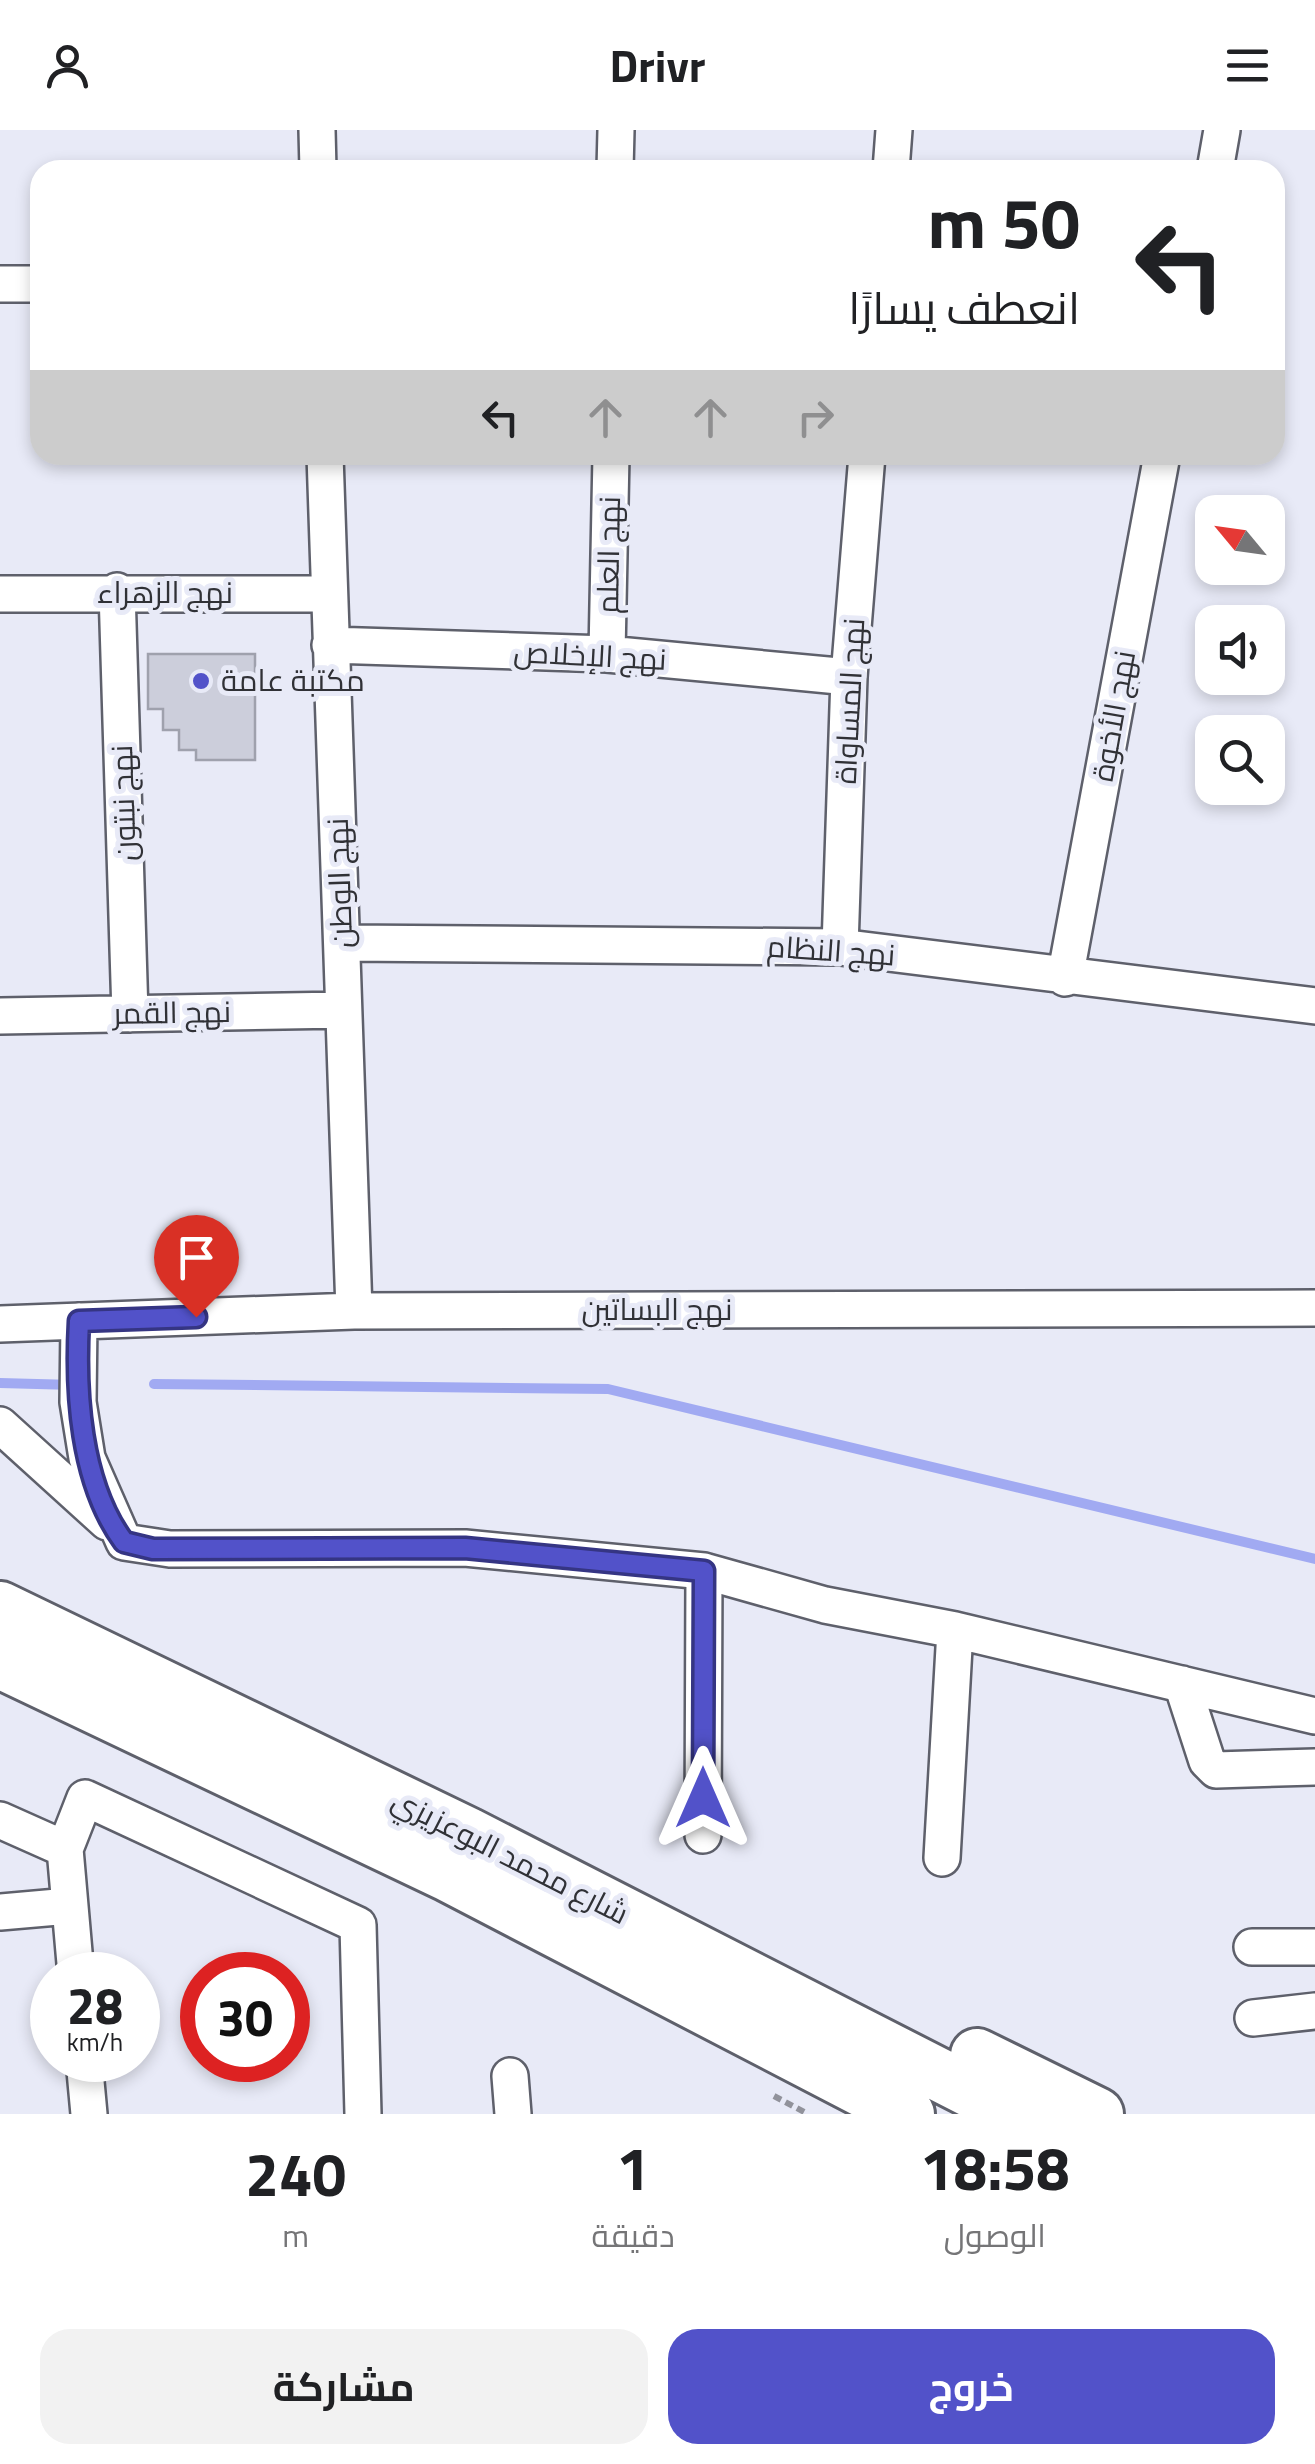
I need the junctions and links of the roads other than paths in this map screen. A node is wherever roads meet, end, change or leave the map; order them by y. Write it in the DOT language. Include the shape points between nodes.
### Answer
graph roads {
  1 [pos="317,130"];
  2 [pos="616,130"];
  3 [pos="894,130"];
  4 [pos="1222,130"];
  5 [pos="318,160"];
  6 [pos="615,160"];
  7 [pos="892,160"];
  8 [pos="1216,160"];
  9 [pos="0,284"];
  10 [pos="30,284"];
  11 [pos="325,465"];
  12 [pos="610,465"];
  13 [pos="866,465"];
  14 [pos="1160,465"];
  15 [pos="118,592"];
  16 [pos="0,594"];
  17 [pos="329,594"];
  18 [pos="330,645"];
  19 [pos="607,654"];
  20 [pos="849,676"];
  21 [pos="344,943"];
  22 [pos="840,947"];
  23 [pos="1065,978"];
  24 [pos="1315,1006"];
  25 [pos="343,1010"];
  26 [pos="130,1014"];
  27 [pos="0,1016"];
  28 [pos="1315,1308"];
  29 [pos="354,1311"];
  30 [pos="79,1321"];
  31 [pos="0,1324"];
  32 [pos="0,1425"];
  33 [pos="117,1532"];
  34 [pos="704,1571"];
  35 [pos="0,1608"];
  36 [pos="956,1630"];
  37 [pos="0,1662"];
  38 [pos="1182,1684"];
  39 [pos="1315,1716"];
  40 [pos="1315,1766"];
  41 [pos="0,1820"];
  42 [pos="703,1836"];
  43 [pos="65,1849"];
  44 [pos="457,1854"];
  45 [pos="942,1858"];
  46 [pos="69,1906"];
  47 [pos="0,1912"];
  48 [pos="1315,1946"];
  49 [pos="1252,1947"];
  50 [pos="74,1952"];
  51 [pos="1315,2011"];
  52 [pos="1253,2018"];
  53 [pos="510,2076"];
  54 [pos="86,2082"];
  55 [pos="1006,2109"];
  56 [pos="90,2114"];
  57 [pos="363,2114"];
  58 [pos="514,2114"];
  59 [pos="844,2114"];
  60 [pos="908,2114"];
  61 [pos="1097,2114"];
  1 -- 5 [label="street"];
  2 -- 6 [label="street"];
  3 -- 7 [label="street"];
  4 -- 8 [label="street"];
  9 -- 10 [label="street"];
  11 -- 17 [label="street, نهج الوطن"];
  12 -- 19 [label="street, نهج العلم"];
  13 -- 20 [label="street, نهج المساواة"];
  14 -- 23 [label="street, نهج الأخوة"];
  15 -- 16 [label="street, نهج الزهراء"];
  15 -- 17 [label="street, نهج الزهراء"];
  15 -- 26 [label="street, نهج نبتون"];
  17 -- 18 [label="street, نهج الوطن"];
  18 -- 19 [label="street, نهج الإخلاص"];
  18 -- 21 [label="street, نهج الوطن"];
  19 -- 20 [label="street, نهج الإخلاص"];
  20 -- 22 [label="street, نهج المساواة"];
  21 -- 22 [label="street, نهج النظام"];
  21 -- 25 [label="street, نهج الوطن"];
  22 -- 23 [label="street, نهج النظام"];
  23 -- 24 [label="street, نهج النظام"];
  25 -- 26 [label="street, نهج القمر"];
  25 -- 29 [label="street, نهج الوطن"];
  26 -- 27 [label="street, نهج القمر"];
  28 -- 29 [label="street, نهج البساتين"];
  29 -- 30 [label="street, نهج البساتين"];
  30 -- 31 [label="street, نهج البساتين"];
  30 -- 33 [label="street" via="78,1402 88,1458"];
  32 -- 33 [label="street"];
  33 -- 34 [label="street" via="124,1542 153,1549 465,1548"];
  34 -- 36 [label="street" via="825,1605"];
  34 -- 42 [label="street"];
  35 -- 44 [label="highway, شارع محمد البوعزيزي"];
  36 -- 38 [label="street"];
  36 -- 45 [label="street"];
  37 -- 44 [label="highway, شارع محمد البوعزيزي"];
  38 -- 39 [label="street"];
  38 -- 40 [label="street" via="1216,1770"];
  41 -- 43 [label="street"];
  43 -- 46 [label="street"];
  43 -- 57 [label="street" via="85,1798 358,1925"];
  44 -- 55 [label="highway, شارع محمد البوعزيزي"];
  44 -- 59 [label="highway" via="512,1928 558,1959"];
  44 -- 60 [label="highway, شارع محمد البوعزيزي"];
  44 -- 61 [label="highway" via="601,1878"];
  46 -- 47 [label="street"];
  46 -- 50 [label="street"];
  48 -- 49 [label="street"];
  51 -- 52 [label="street"];
  53 -- 58 [label="street"];
  54 -- 56 [label="street"];
}
